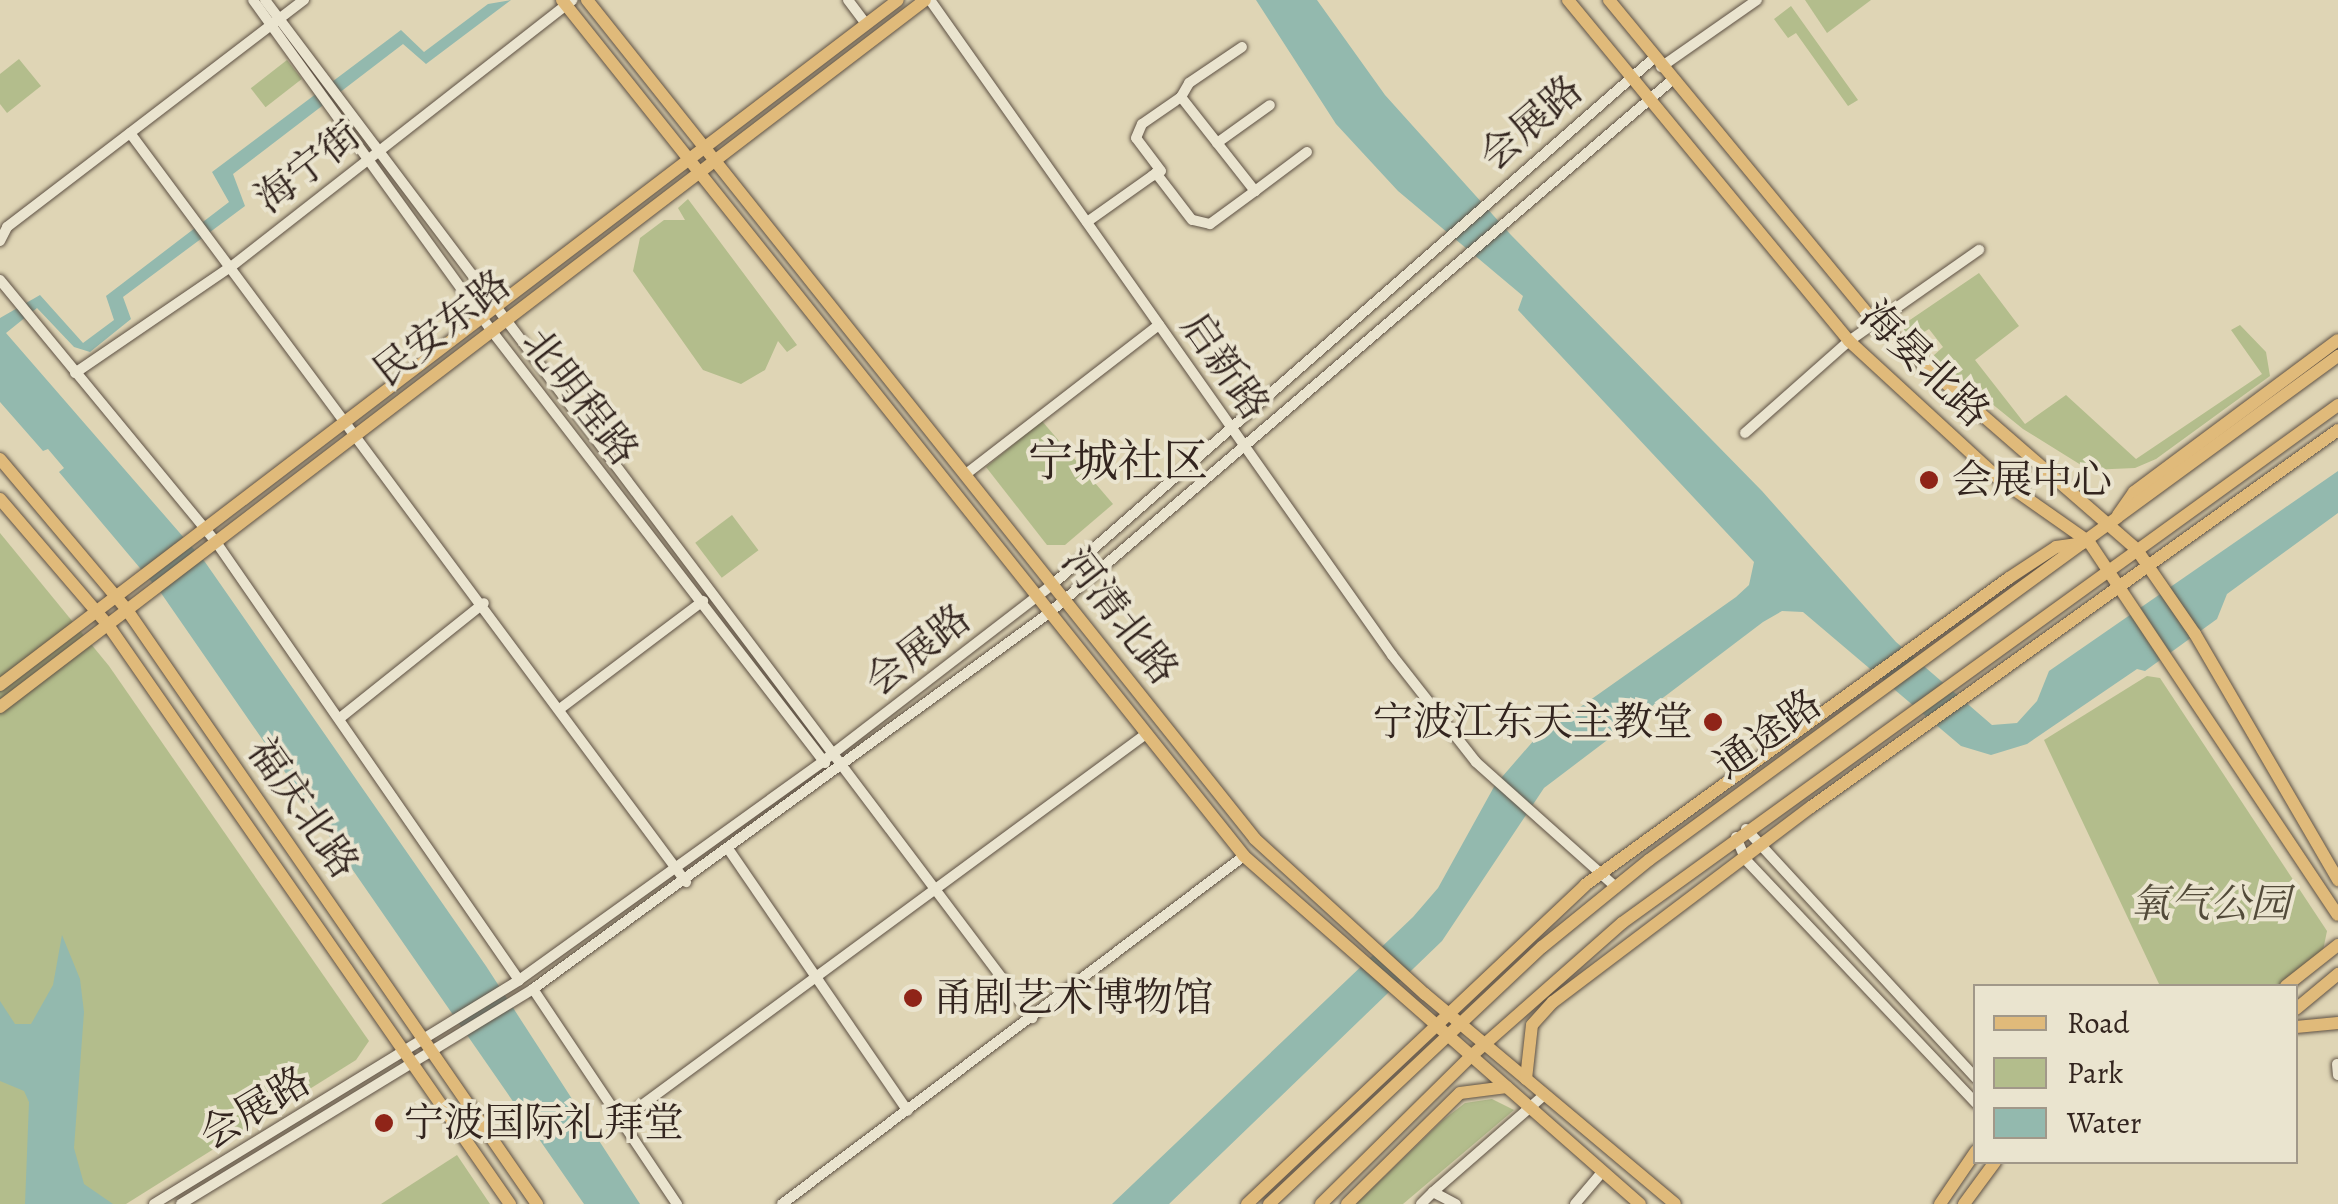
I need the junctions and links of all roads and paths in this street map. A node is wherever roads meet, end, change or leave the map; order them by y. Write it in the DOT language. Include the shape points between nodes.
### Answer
graph roads {
  1 [pos="253,0"];
  2 [pos="265,0"];
  3 [pos="304,0"];
  4 [pos="586,0"];
  5 [pos="848,0"];
  6 [pos="898,0"];
  7 [pos="927,0"];
  8 [pos="1568,0"];
  9 [pos="1609,0"];
  10 [pos="1757,0"];
  11 [pos="567,2"];
  12 [pos="275,23"];
  13 [pos="866,24"];
  14 [pos="1242,47"];
  15 [pos="1658,63"];
  16 [pos="1629,78"];
  17 [pos="1671,80"];
  18 [pos="1181,97"];
  19 [pos="1646,99"];
  20 [pos="1270,105"];
  21 [pos="130,133"];
  22 [pos="1217,143"];
  23 [pos="704,146"];
  24 [pos="1307,152"];
  25 [pos="375,153"];
  26 [pos="716,157"];
  27 [pos="688,158"];
  28 [pos="698,171"];
  29 [pos="1156,174"];
  30 [pos="1254,191"];
  31 [pos="1087,222"];
  32 [pos="0,241"];
  33 [pos="1979,250"];
  34 [pos="232,266"];
  35 [pos="0,280"];
  36 [pos="487,312"];
  37 [pos="1874,321"];
  38 [pos="1159,324"];
  39 [pos="497,326"];
  40 [pos="2338,340"];
  41 [pos="1849,341"];
  42 [pos="2338,356"];
  43 [pos="75,374"];
  44 [pos="2338,405"];
  45 [pos="347,419"];
  46 [pos="1231,426"];
  47 [pos="2338,430"];
  48 [pos="1744,433"];
  49 [pos="359,435"];
  50 [pos="1242,442"];
  51 [pos="0,459"];
  52 [pos="966,474"];
  53 [pos="0,499"];
  54 [pos="2111,525"];
  55 [pos="206,528"];
  56 [pos="216,542"];
  57 [pos="2089,542"];
  58 [pos="2137,550"];
  59 [pos="2108,569"];
  60 [pos="2148,571"];
  61 [pos="1053,584"];
  62 [pos="2120,589"];
  63 [pos="712,594"];
  64 [pos="116,597"];
  65 [pos="1036,597"];
  66 [pos="1065,599"];
  67 [pos="701,602"];
  68 [pos="484,604"];
  69 [pos="127,610"];
  70 [pos="98,611"];
  71 [pos="1049,612"];
  72 [pos="108,625"];
  73 [pos="0,686"];
  74 [pos="0,707"];
  75 [pos="562,708"];
  76 [pos="340,718"];
  77 [pos="1146,734"];
  78 [pos="835,752"];
  79 [pos="822,762"];
  80 [pos="839,768"];
  81 [pos="1741,833"];
  82 [pos="1765,842"];
  83 [pos="729,850"];
  84 [pos="1244,856"];
  85 [pos="1746,860"];
  86 [pos="678,869"];
  87 [pos="1602,872"];
  88 [pos="2338,880"];
  89 [pos="686,882"];
  90 [pos="1616,887"];
  91 [pos="937,888"];
  92 [pos="2338,916"];
  93 [pos="2338,945"];
  94 [pos="2338,974"];
  95 [pos="818,975"];
  96 [pos="519,980"];
  97 [pos="2289,984"];
  98 [pos="533,989"];
  99 [pos="2298,1007"];
  100 [pos="1447,1012"];
  101 [pos="1032,1018"];
  102 [pos="1460,1023"];
  103 [pos="2338,1023"];
  104 [pos="1432,1026"];
  105 [pos="2298,1028"];
  106 [pos="1446,1036"];
  107 [pos="424,1040"];
  108 [pos="1486,1044"];
  109 [pos="432,1053"];
  110 [pos="1470,1057"];
  111 [pos="409,1058"];
  112 [pos="2337,1064"];
  113 [pos="1973,1075"];
  114 [pos="2338,1075"];
  115 [pos="1526,1078"];
  116 [pos="1508,1088"];
  117 [pos="1544,1094"];
  118 [pos="1973,1099"];
  119 [pos="1531,1106"];
  120 [pos="908,1110"];
  121 [pos="623,1119"];
  122 [pos="1973,1155"];
  123 [pos="1994,1164"];
  124 [pos="1603,1171"];
  125 [pos="1433,1192"];
  126 [pos="154,1204"];
  127 [pos="181,1204"];
  128 [pos="510,1204"];
  129 [pos="538,1204"];
  130 [pos="677,1204"];
  131 [pos="782,1204"];
  132 [pos="1246,1204"];
  133 [pos="1269,1204"];
  134 [pos="1321,1204"];
  135 [pos="1347,1204"];
  136 [pos="1421,1204"];
  137 [pos="1456,1204"];
  138 [pos="1575,1204"];
  139 [pos="1640,1204"];
  140 [pos="1675,1204"];
  141 [pos="1940,1204"];
  142 [pos="1964,1204"];
  1 -- 12 [label="street, 北明程路"];
  2 -- 12 [label="street, 北明程路"];
  3 -- 12 [label="street"];
  4 -- 23 [label="main road, 河清北路"];
  5 -- 13 [label="street"];
  6 -- 13 [label="main road, 民安东路"];
  7 -- 26 [label="main road, 民安东路"];
  7 -- 31 [label="street, 启新路"];
  8 -- 16 [label="main road, 海晏北路"];
  9 -- 15 [label="main road, 海晏北路"];
  10 -- 15 [label="street, 会展路"];
  11 -- 25 [label="street, 海宁街"];
  11 -- 27 [label="main road, 河清北路"];
  12 -- 21 [label="street"];
  12 -- 25 [label="street, 北明程路"];
  13 -- 23 [label="main road, 民安东路"];
  14 -- 18 [label="street" via="1188,83"];
  15 -- 16 [label="street, 会展路"];
  15 -- 17 [label="main road, 海晏北路"];
  16 -- 19 [label="main road, 海晏北路"];
  16 -- 46 [label="street, 会展路"];
  17 -- 19 [label="street, 会展路"];
  17 -- 37 [label="main road, 海晏北路"];
  18 -- 22 [label="street"];
  18 -- 29 [label="street" via="1142,124 1136,138 1161,170"];
  19 -- 41 [label="main road, 海晏北路"];
  19 -- 50 [label="street, 会展路"];
  20 -- 22 [label="street"];
  21 -- 32 [label="street" via="7,227"];
  21 -- 34 [label="street"];
  22 -- 30 [label="street"];
  23 -- 26 [label="main road, 河清北路"];
  23 -- 27 [label="main road, 民安东路"];
  24 -- 30 [label="street"];
  25 -- 34 [label="street, 海宁街"];
  25 -- 36 [label="street, 北明程路"];
  26 -- 28 [label="main road, 民安东路"];
  26 -- 52 [label="main road, 河清北路"];
  27 -- 28 [label="main road, 河清北路"];
  27 -- 36 [label="main road, 民安东路"];
  28 -- 39 [label="main road, 民安东路"];
  28 -- 65 [label="main road, 河清北路"];
  29 -- 30 [label="street" via="1192,220 1210,224"];
  29 -- 31 [label="street"];
  31 -- 38 [label="street, 启新路"];
  33 -- 37 [label="street"];
  34 -- 43 [label="street, 海宁街"];
  34 -- 45 [label="street"];
  35 -- 43 [label="street"];
  36 -- 39 [label="street, 北明程路"];
  36 -- 45 [label="main road, 民安东路"];
  37 -- 41 [label="street"];
  37 -- 54 [label="main road, 海晏北路"];
  38 -- 46 [label="street, 启新路"];
  38 -- 52 [label="street"];
  39 -- 49 [label="main road, 民安东路"];
  39 -- 63 [label="street, 北明程路"];
  39 -- 67 [label="street, 北明程路"];
  40 -- 54 [label="main road" via="2134,492"];
  41 -- 48 [label="street"];
  41 -- 57 [label="main road, 海晏北路" via="1998,478"];
  42 -- 54 [label="main road, 通途路"];
  43 -- 55 [label="street"];
  44 -- 58 [label="main road"];
  45 -- 49 [label="street"];
  45 -- 55 [label="main road, 民安东路"];
  46 -- 50 [label="street, 启新路"];
  46 -- 61 [label="street, 会展路"];
  47 -- 60 [label="main road"];
  49 -- 56 [label="main road, 民安东路"];
  49 -- 68 [label="street"];
  50 -- 66 [label="street, 会展路"];
  50 -- 87 [label="street, 启新路" via="1476,762"];
  51 -- 64 [label="main road, 福庆北路"];
  52 -- 61 [label="main road, 河清北路"];
  53 -- 70 [label="main road, 福庆北路"];
  54 -- 57 [label="main road, 通途路"];
  54 -- 58 [label="main road, 海晏北路"];
  55 -- 56 [label="street"];
  55 -- 64 [label="main road, 民安东路"];
  56 -- 69 [label="main road, 民安东路"];
  56 -- 76 [label="street"];
  57 -- 59 [label="main road, 海晏北路"];
  57 -- 87 [label="main road" via="2056,547"];
  57 -- 90 [label="main road, 通途路"];
  58 -- 59 [label="main road"];
  58 -- 60 [label="main road, 海晏北路"];
  59 -- 62 [label="main road, 海晏北路"];
  59 -- 81 [label="main road, 通途路"];
  60 -- 62 [label="main road"];
  60 -- 88 [label="main road, 海晏北路" via="2195,634"];
  61 -- 65 [label="street, 会展路"];
  61 -- 66 [label="main road, 河清北路"];
  62 -- 82 [label="main road"];
  62 -- 92 [label="main road, 海晏北路"];
  63 -- 67 [label="street"];
  63 -- 78 [label="street, 北明程路"];
  64 -- 69 [label="main road, 福庆北路"];
  64 -- 70 [label="main road, 民安东路"];
  65 -- 71 [label="main road, 河清北路"];
  65 -- 78 [label="street, 会展路"];
  66 -- 71 [label="street, 会展路"];
  66 -- 100 [label="main road, 河清北路" via="1256,839"];
  67 -- 75 [label="street"];
  67 -- 79 [label="street, 北明程路"];
  68 -- 75 [label="street"];
  68 -- 76 [label="street"];
  69 -- 72 [label="main road, 民安东路"];
  69 -- 107 [label="main road, 福庆北路"];
  70 -- 72 [label="main road, 福庆北路"];
  70 -- 73 [label="main road, 民安东路"];
  71 -- 77 [label="main road, 河清北路"];
  71 -- 80 [label="street, 会展路"];
  72 -- 74 [label="main road, 民安东路"];
  72 -- 111 [label="main road, 福庆北路"];
  75 -- 86 [label="street"];
  76 -- 96 [label="street"];
  77 -- 84 [label="main road, 河清北路"];
  77 -- 91 [label="street"];
  78 -- 79 [label="street, 会展路"];
  78 -- 80 [label="street, 北明程路"];
  79 -- 80 [label="street"];
  79 -- 86 [label="street, 会展路"];
  80 -- 83 [label="street, 会展路"];
  80 -- 91 [label="street, 北明程路"];
  81 -- 82 [label="street"];
  81 -- 85 [label="street"];
  81 -- 108 [label="main road, 通途路" via="1564,970"];
  82 -- 85 [label="main road"];
  82 -- 113 [label="street"];
  83 -- 89 [label="street, 会展路"];
  83 -- 95 [label="street"];
  84 -- 101 [label="street"];
  84 -- 104 [label="main road, 河清北路"];
  85 -- 115 [label="main road" via="1553,1002 1532,1025"];
  85 -- 118 [label="street"];
  86 -- 89 [label="street"];
  86 -- 96 [label="street, 会展路"];
  87 -- 90 [label="street, 启新路"];
  87 -- 100 [label="main road"];
  89 -- 98 [label="street, 会展路"];
  90 -- 102 [label="main road, 通途路"];
  91 -- 95 [label="street"];
  91 -- 101 [label="street, 北明程路"];
  93 -- 97 [label="main road"];
  94 -- 99 [label="main road"];
  95 -- 120 [label="street"];
  95 -- 121 [label="street"];
  96 -- 107 [label="street, 会展路"];
  98 -- 109 [label="street, 会展路"];
  98 -- 121 [label="street"];
  100 -- 102 [label="main road, 河清北路"];
  100 -- 104 [label="main road"];
  101 -- 120 [label="street"];
  102 -- 106 [label="main road, 通途路"];
  102 -- 108 [label="main road, 河清北路"];
  103 -- 105 [label="main road"];
  104 -- 106 [label="main road, 河清北路"];
  104 -- 132 [label="main road"];
  106 -- 110 [label="main road, 河清北路"];
  106 -- 133 [label="main road, 通途路"];
  107 -- 109 [label="main road, 福庆北路"];
  107 -- 111 [label="street, 会展路"];
  108 -- 110 [label="main road, 通途路"];
  108 -- 115 [label="main road, 河清北路"];
  109 -- 111 [label="street, 会展路"];
  109 -- 129 [label="main road, 福庆北路"];
  110 -- 116 [label="main road"];
  110 -- 134 [label="main road, 通途路"];
  111 -- 126 [label="street, 会展路"];
  111 -- 127 [label="street, 会展路"];
  111 -- 128 [label="main road, 福庆北路"];
  112 -- 114 [label="street"];
  115 -- 117 [label="main road, 河清北路"];
  116 -- 119 [label="main road"];
  116 -- 135 [label="main road" via="1460,1092"];
  117 -- 119 [label="street"];
  117 -- 140 [label="main road, 河清北路"];
  119 -- 124 [label="main road"];
  119 -- 125 [label="street"];
  120 -- 131 [label="street"];
  121 -- 130 [label="street"];
  122 -- 141 [label="main road"];
  123 -- 142 [label="main road"];
  124 -- 138 [label="street"];
  124 -- 139 [label="main road"];
  125 -- 136 [label="street"];
  125 -- 137 [label="street"];
}
